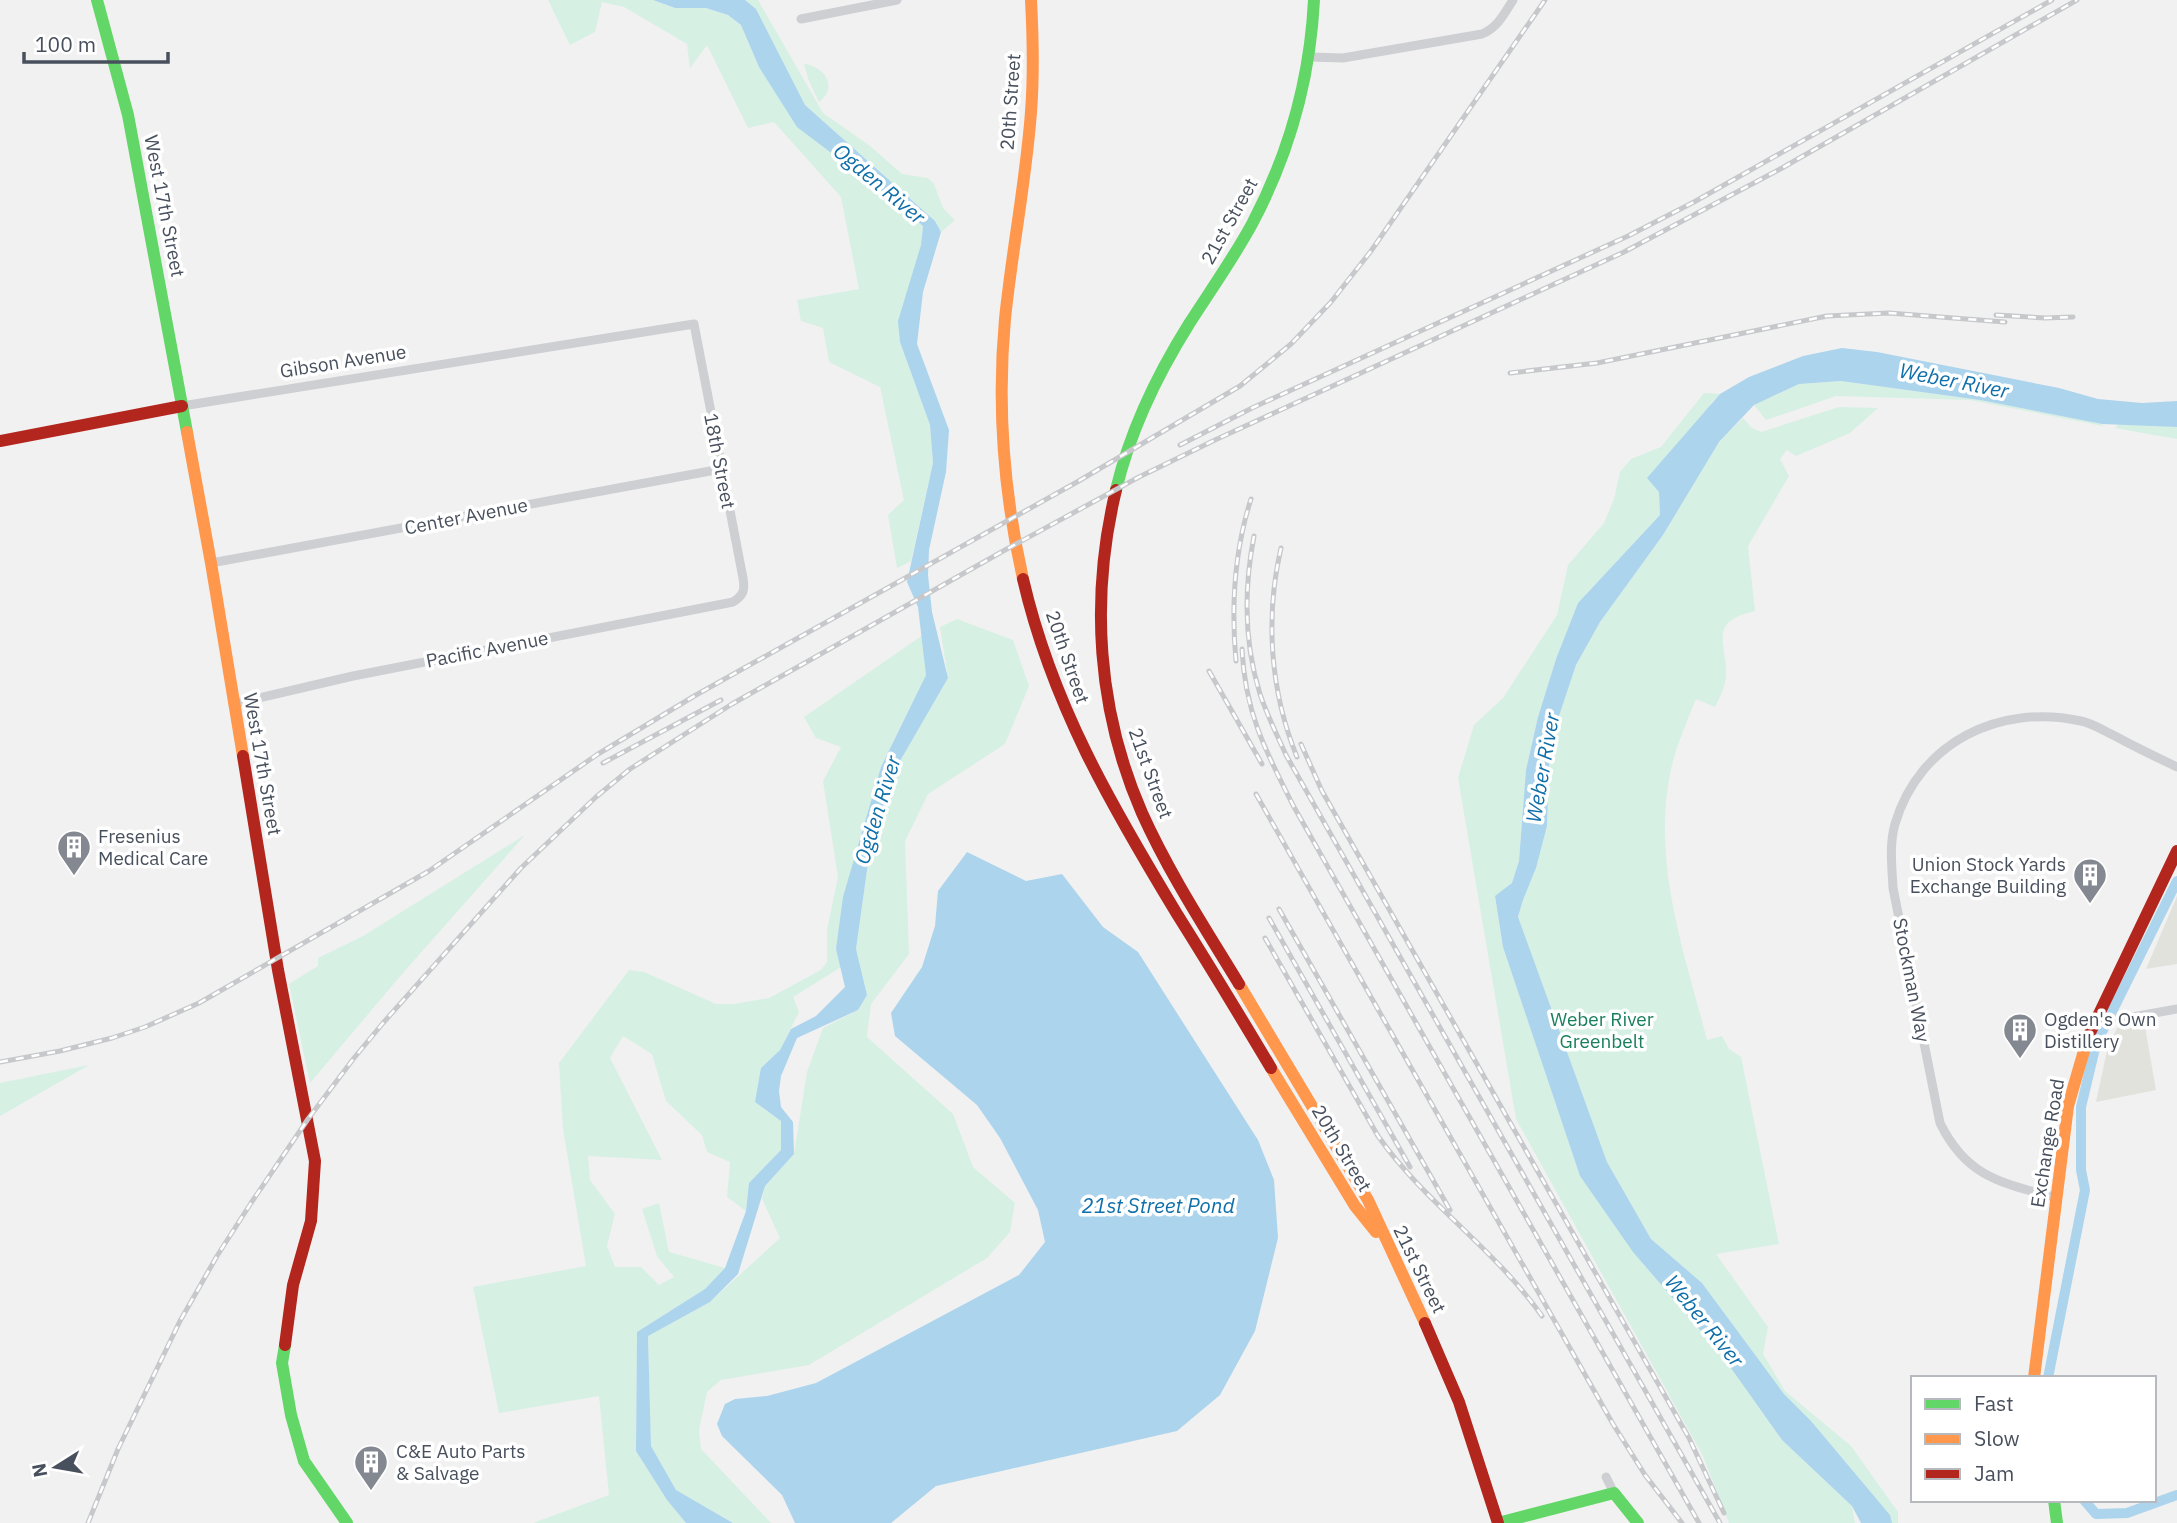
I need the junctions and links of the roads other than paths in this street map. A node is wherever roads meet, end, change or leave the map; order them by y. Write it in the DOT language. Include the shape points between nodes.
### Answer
graph roads {
  1 [pos="97,0"];
  2 [pos="897,0"];
  3 [pos="1031,0"];
  4 [pos="1314,0"];
  5 [pos="1513,0"];
  6 [pos="802,19"];
  7 [pos="1310,57"];
  8 [pos="694,324"];
  9 [pos="183,406"];
  10 [pos="0,440"];
  11 [pos="721,469"];
  12 [pos="211,563"];
  13 [pos="741,597"];
  14 [pos="233,704"];
  15 [pos="2177,767"];
  16 [pos="2177,851"];
  17 [pos="2177,1009"];
  18 [pos="2099,1017"];
  19 [pos="2057,1198"];
  20 [pos="1385,1243"];
  21 [pos="2034,1376"];
  22 [pos="1606,1477"];
  23 [pos="1614,1493"];
  24 [pos="2054,1502"];
  25 [pos="347,1523"];
  26 [pos="1498,1523"];
  27 [pos="1638,1523"];
  28 [pos="2057,1523"];
  1 -- 9 [label="main road, West 17th Street" via="128,115"];
  2 -- 6 [label="street"];
  3 -- 20 [label="main road, 20th Street" via="1033,84 1006,307 1003,373 1006,476 1027,597 1044,655 1089,763 1355,1206"];
  4 -- 7 [label="main road, 21st Street"];
  5 -- 7 [label="street" via="1492,30 1482,34 1343,58"];
  7 -- 20 [label="main road, 21st Street" via="1293,131 1274,180 1251,227 1150,392 1132,435 1109,515 1100,600 1101,643 1112,719 1126,768 1162,853 1368,1200"];
  8 -- 9 [label="street, Gibson Avenue"];
  8 -- 11 [label="street, 18th Street"];
  9 -- 10 [label="main road, Gibson Avenue"];
  9 -- 12 [label="main road, West 17th Street"];
  11 -- 12 [label="street, Center Avenue"];
  11 -- 13 [label="street, 18th Street" via="743,578"];
  12 -- 14 [label="main road, West 17th Street"];
  13 -- 14 [label="street, Pacific Avenue"];
  14 -- 25 [label="main road, West 17th Street" via="315,1161 311,1221 293,1285 282,1363 304,1461"];
  15 -- 19 [label="street, Stockman Way" via="2084,722 2022,717 1989,724 1949,744 1904,800 1895,826 1893,888 1940,1123 1951,1145 1989,1177"];
  16 -- 18 [label="main road, Exchange Road"];
  17 -- 18 [label="street" via="2121,1019"];
  18 -- 19 [label="main road, Exchange Road" via="2085,1044 2068,1106"];
  19 -- 21 [label="main road, Exchange Road"];
  20 -- 26 [label="main road, 21st Street" via="1452,1386"];
  22 -- 23 [label="street"];
  23 -- 26 [label="main road"];
  23 -- 27 [label="main road"];
  24 -- 28 [label="main road"];
}
